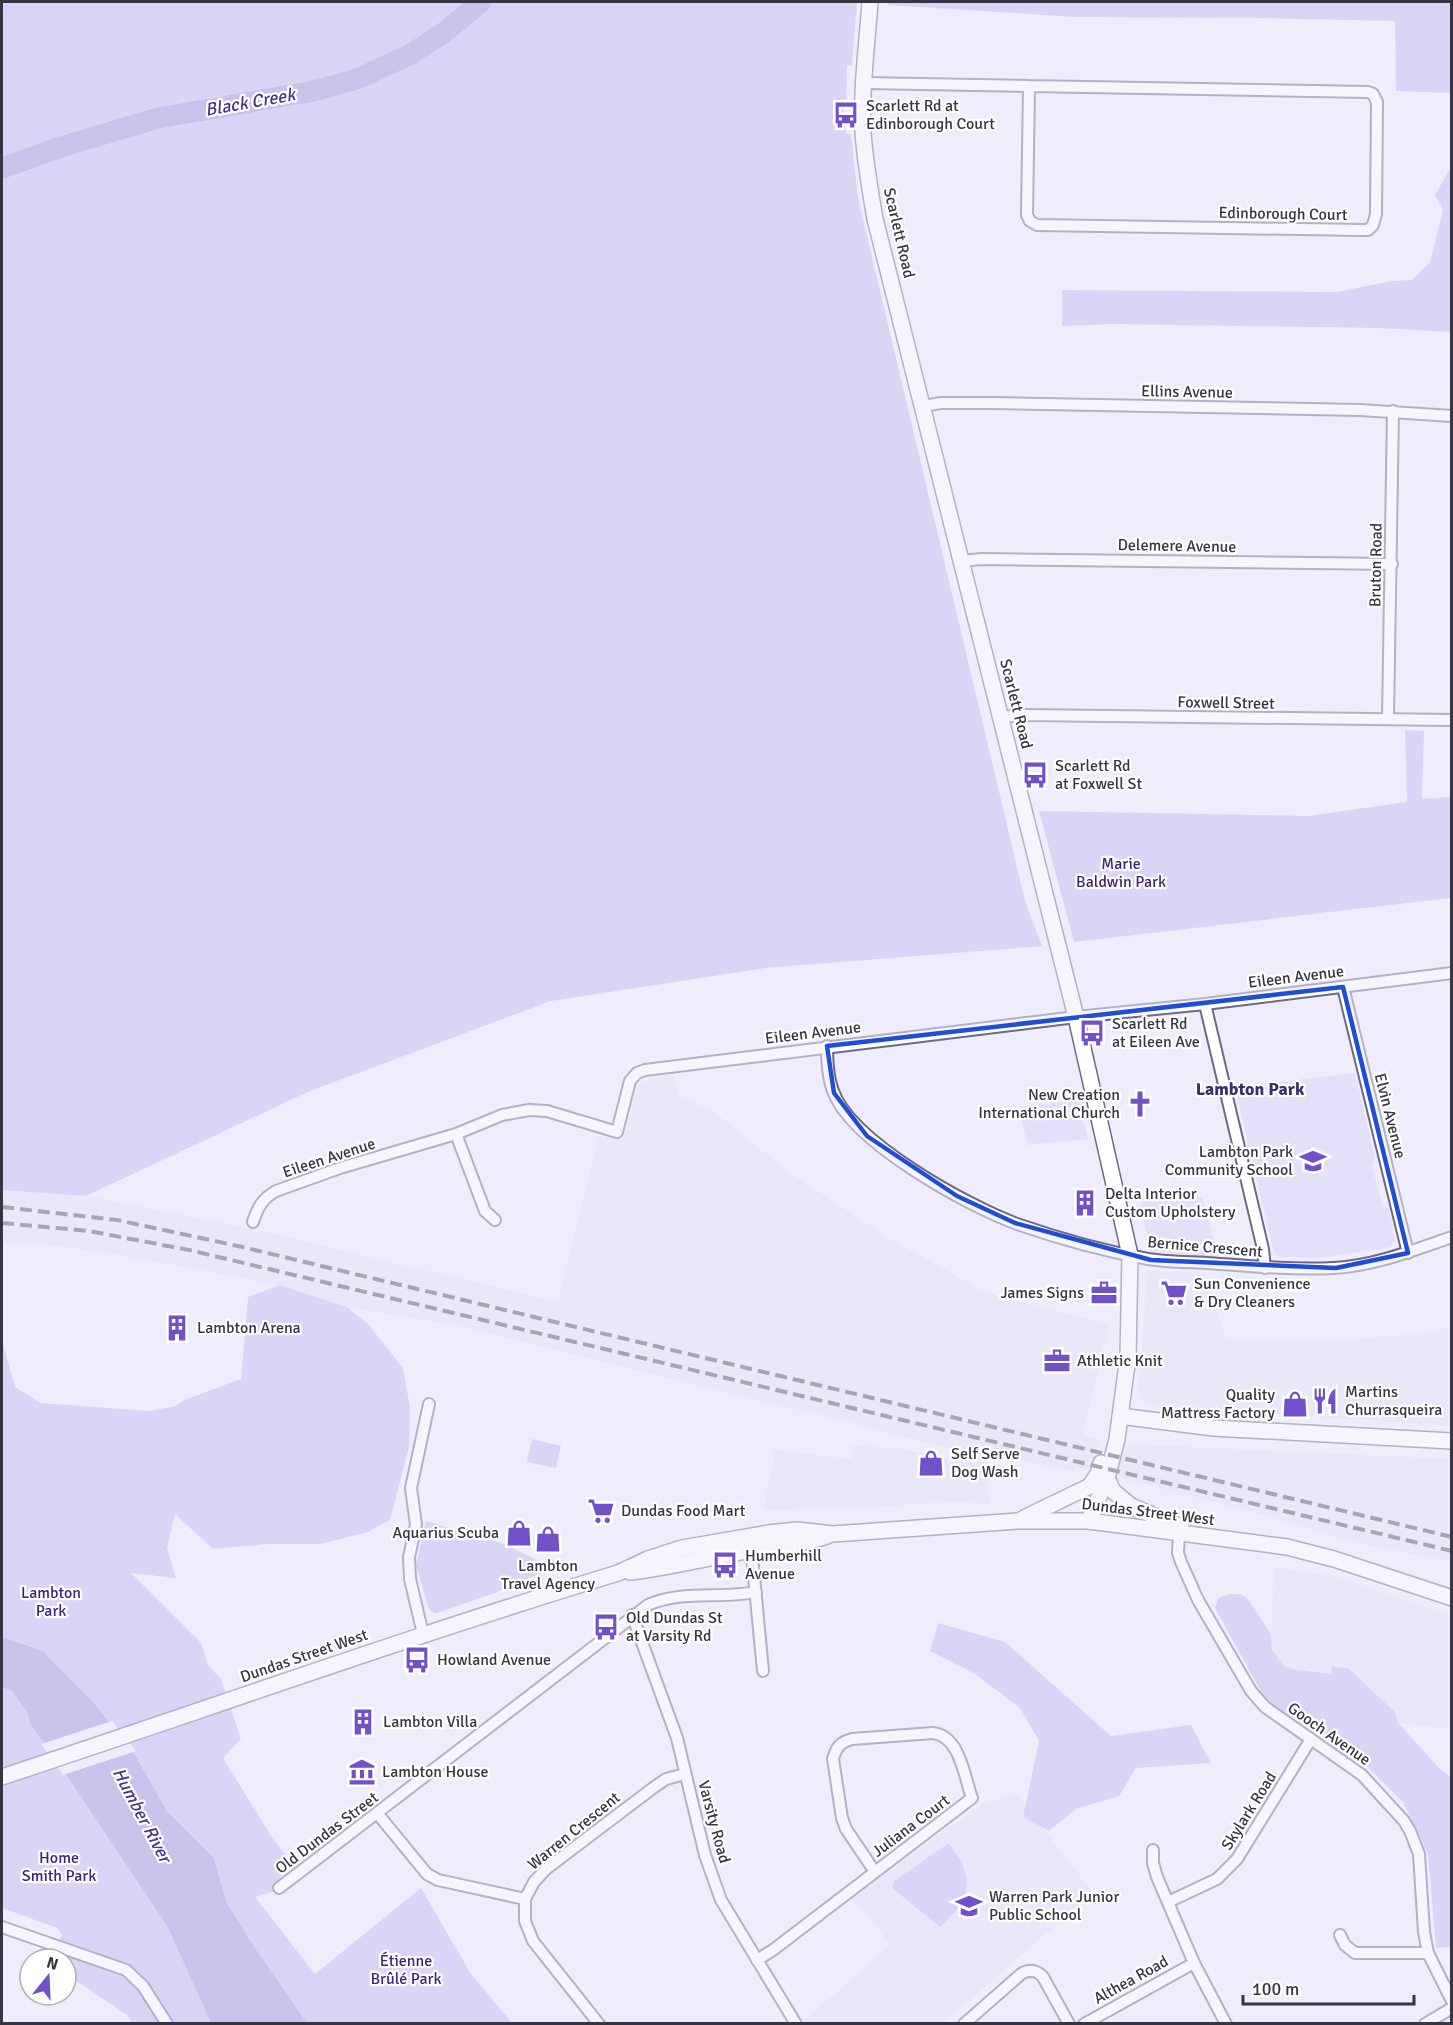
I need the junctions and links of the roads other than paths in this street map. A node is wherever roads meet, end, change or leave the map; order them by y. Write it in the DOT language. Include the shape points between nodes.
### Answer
graph roads {
  1 [pos="870,2"];
  2 [pos="864,83"];
  3 [pos="1029,86"];
  4 [pos="922,406"];
  5 [pos="1393,411"];
  6 [pos="1452,416"];
  7 [pos="962,561"];
  8 [pos="1392,564"];
  9 [pos="1000,717"];
  10 [pos="1388,720"];
  11 [pos="1452,720"];
  12 [pos="1452,973"];
  13 [pos="1343,987"];
  14 [pos="1205,1004"];
  15 [pos="1076,1017"];
  16 [pos="827,1046"];
  17 [pos="456,1134"];
  18 [pos="495,1220"];
  19 [pos="253,1222"];
  20 [pos="1452,1237"];
  21 [pos="1408,1253"];
  22 [pos="1130,1255"];
  23 [pos="1265,1268"];
  24 [pos="429,1404"];
  25 [pos="1120,1416"];
  26 [pos="1452,1441"];
  27 [pos="1107,1478"];
  28 [pos="1018,1521"];
  29 [pos="1089,1521"];
  30 [pos="1179,1533"];
  31 [pos="1200,1536"];
  32 [pos="751,1543"];
  33 [pos="756,1592"];
  34 [pos="1452,1598"];
  35 [pos="632,1615"];
  36 [pos="423,1634"];
  37 [pos="763,1671"];
  38 [pos="1311,1740"];
  39 [pos="686,1774"];
  40 [pos="2,1777"];
  41 [pos="377,1813"];
  42 [pos="1153,1850"];
  43 [pos="875,1872"];
  44 [pos="279,1888"];
  45 [pos="525,1899"];
  46 [pos="1168,1902"];
  47 [pos="2,1927"];
  48 [pos="1341,1935"];
  49 [pos="1428,1953"];
  50 [pos="757,1960"];
  51 [pos="1194,1963"];
  52 [pos="1452,2001"];
  53 [pos="1452,2008"];
  54 [pos="167,2024"];
  55 [pos="599,2024"];
  56 [pos="796,2024"];
  57 [pos="964,2024"];
  58 [pos="1069,2024"];
  59 [pos="1084,2024"];
  60 [pos="1226,2024"];
  61 [pos="1425,2024"];
  1 -- 2 [label="main road, Scarlett Road"];
  2 -- 3 [label="street, Edinborough Court"];
  2 -- 4 [label="main road, Scarlett Road" via="863,132 870,192"];
  3 -- 3 [label="street, Edinborough Court" via="1027,215 1037,225 1360,230 1373,225 1377,102 1373,94"];
  4 -- 5 [label="street, Ellins Avenue" via="992,403"];
  4 -- 7 [label="main road, Scarlett Road"];
  5 -- 6 [label="street, Ellins Avenue"];
  5 -- 8 [label="street, Bruton Road"];
  7 -- 8 [label="street, Delemere Avenue"];
  7 -- 9 [label="main road, Scarlett Road"];
  8 -- 10 [label="street, Bruton Road"];
  9 -- 10 [label="street, Foxwell Street"];
  9 -- 15 [label="main road, Scarlett Road"];
  10 -- 11 [label="street, Foxwell Street"];
  12 -- 13 [label="street, Eileen Avenue"];
  13 -- 14 [label="street, Eileen Avenue"];
  13 -- 21 [label="street, Elvin Avenue"];
  14 -- 15 [label="street, Eileen Avenue"];
  14 -- 23 [label="street"];
  15 -- 16 [label="street, Eileen Avenue"];
  15 -- 22 [label="main road, Scarlett Road"];
  16 -- 17 [label="street, Eileen Avenue" via="637,1073 630,1081 617,1132 547,1111 530,1110 502,1115"];
  16 -- 22 [label="street, Bernice Crescent" via="834,1093 867,1136 896,1158 957,1196 1015,1223"];
  17 -- 18 [label="street" via="485,1211"];
  17 -- 19 [label="street, Eileen Avenue" via="276,1191 259,1206"];
  20 -- 21 [label="street, Bernice Crescent"];
  21 -- 23 [label="street, Bernice Crescent" via="1336,1268"];
  22 -- 23 [label="street, Bernice Crescent"];
  22 -- 25 [label="main road, Scarlett Road" via="1128,1357"];
  24 -- 36 [label="street" via="411,1488 417,1525 409,1557"];
  25 -- 26 [label="main road" via="1213,1428"];
  25 -- 27 [label="main road, Scarlett Road"];
  25 -- 28 [label="main road, Scarlett Road" via="1090,1486"];
  27 -- 29 [label="main road, Scarlett Road"];
  27 -- 31 [label="main road" via="1113,1491 1131,1506"];
  28 -- 29 [label="main road, Dundas Street West"];
  28 -- 32 [label="main road, Dundas Street West" via="833,1534 807,1542"];
  29 -- 30 [label="main road, Dundas Street West"];
  30 -- 31 [label="main road, Dundas Street West"];
  30 -- 38 [label="street, Gooch Avenue" via="1178,1553 1198,1600 1251,1691 1265,1707"];
  31 -- 34 [label="main road, Dundas Street West" via="1287,1547"];
  32 -- 33 [label="street"];
  32 -- 36 [label="main road, Dundas Street West" via="655,1570 618,1573"];
  33 -- 35 [label="street, Old Dundas Street" via="656,1601"];
  33 -- 37 [label="street"];
  35 -- 39 [label="street, Varsity Road" via="677,1738"];
  35 -- 41 [label="street, Old Dundas Street"];
  36 -- 40 [label="main road, Dundas Street West"];
  38 -- 46 [label="street, Skylark Road" via="1230,1867 1217,1879"];
  38 -- 49 [label="street, Gooch Avenue" via="1362,1775 1410,1831 1419,1854"];
  39 -- 45 [label="street, Warren Crescent" via="666,1779 553,1863 534,1882"];
  39 -- 50 [label="street, Varsity Road" via="705,1855 721,1900"];
  41 -- 44 [label="street, Old Dundas Street"];
  41 -- 45 [label="street" via="427,1874 438,1880"];
  42 -- 46 [label="street" via="1153,1863"];
  43 -- 43 [label="street, Juliana Court" via="842,1818 835,1752 844,1741 852,1739 941,1734 955,1748 972,1798"];
  43 -- 50 [label="street, Juliana Court"];
  45 -- 55 [label="street" via="525,1921 533,1941"];
  46 -- 51 [label="street"];
  47 -- 54 [label="street" via="126,1970 143,1986"];
  48 -- 49 [label="street" via="1346,1947 1355,1953"];
  49 -- 52 [label="street, Gooch Avenue"];
  50 -- 56 [label="street, Varsity Road"];
  51 -- 59 [label="street, Althea Road"];
  51 -- 60 [label="street"];
  53 -- 61 [label="street"];
  57 -- 58 [label="street" via="1021,1974 1030,1971 1043,1977"];
}
